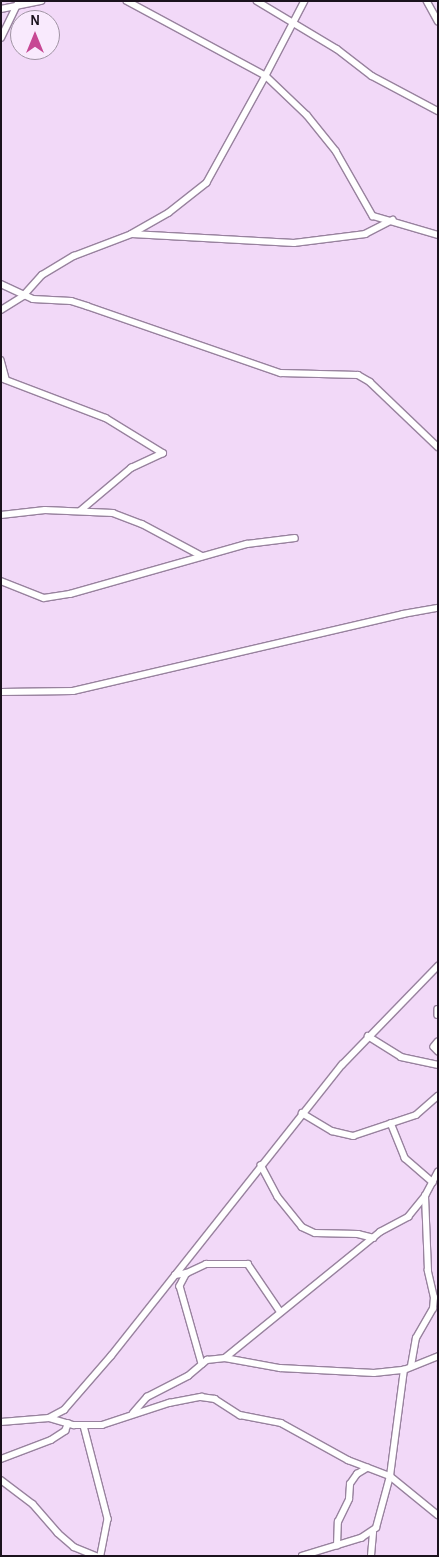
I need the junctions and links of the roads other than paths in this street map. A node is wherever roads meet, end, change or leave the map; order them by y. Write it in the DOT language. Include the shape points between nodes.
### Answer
graph roads {
  1 [pos="41,1"];
  2 [pos="127,1"];
  3 [pos="257,1"];
  4 [pos="306,1"];
  5 [pos="427,1"];
  6 [pos="18,4"];
  7 [pos="1,9"];
  8 [pos="438,21"];
  9 [pos="294,24"];
  10 [pos="1,38"];
  11 [pos="266,76"];
  12 [pos="438,111"];
  13 [pos="393,220"];
  14 [pos="132,234"];
  15 [pos="438,235"];
  16 [pos="1,284"];
  17 [pos="23,296"];
  18 [pos="1,310"];
  19 [pos="1,360"];
  20 [pos="4,379"];
  21 [pos="438,447"];
  22 [pos="80,511"];
  23 [pos="1,516"];
  24 [pos="295,538"];
  25 [pos="202,556"];
  26 [pos="1,581"];
  27 [pos="438,608"];
  28 [pos="1,692"];
  29 [pos="438,966"];
  30 [pos="438,1009"];
  31 [pos="438,1015"];
  32 [pos="368,1036"];
  33 [pos="438,1042"];
  34 [pos="438,1051"];
  35 [pos="438,1065"];
  36 [pos="438,1096"];
  37 [pos="302,1113"];
  38 [pos="392,1123"];
  39 [pos="261,1165"];
  40 [pos="438,1172"];
  41 [pos="434,1184"];
  42 [pos="425,1196"];
  43 [pos="374,1238"];
  44 [pos="187,1273"];
  45 [pos="175,1275"];
  46 [pos="280,1312"];
  47 [pos="438,1356"];
  48 [pos="225,1358"];
  49 [pos="202,1364"];
  50 [pos="411,1366"];
  51 [pos="404,1370"];
  52 [pos="133,1413"];
  53 [pos="49,1418"];
  54 [pos="1,1422"];
  55 [pos="68,1424"];
  56 [pos="84,1426"];
  57 [pos="1,1459"];
  58 [pos="367,1468"];
  59 [pos="390,1476"];
  60 [pos="1,1480"];
  61 [pos="438,1515"];
  62 [pos="373,1533"];
  63 [pos="338,1546"];
  64 [pos="96,1556"];
  65 [pos="101,1556"];
  66 [pos="302,1556"];
  67 [pos="372,1556"];
  1 -- 6 [label="street"];
  2 -- 11 [label="street" via="225,51"];
  3 -- 9 [label="street"];
  4 -- 9 [label="street"];
  5 -- 8 [label="street"];
  6 -- 7 [label="street"];
  6 -- 10 [label="street"];
  9 -- 11 [label="street"];
  9 -- 12 [label="street" via="337,49 372,76"];
  11 -- 13 [label="street" via="307,115 336,151 371,213"];
  11 -- 14 [label="street" via="207,183 169,213"];
  13 -- 14 [label="street" via="365,234 294,243"];
  13 -- 15 [label="street"];
  14 -- 17 [label="street" via="74,256 42,274"];
  16 -- 17 [label="street"];
  17 -- 18 [label="street"];
  17 -- 21 [label="street" via="40,301 75,302 281,373 358,375"];
  19 -- 20 [label="street"];
  20 -- 22 [label="street" via="106,418 163,453 131,468"];
  22 -- 23 [label="street" via="45,510"];
  22 -- 25 [label="street" via="130,518"];
  24 -- 25 [label="street" via="266,540"];
  25 -- 26 [label="street" via="61,596 44,598"];
  27 -- 28 [label="street" via="73,691"];
  29 -- 32 [label="street"];
  30 -- 31 [label="street"];
  32 -- 35 [label="street" via="415,1063"];
  32 -- 37 [label="street"];
  33 -- 34 [label="street" via="434,1047"];
  36 -- 38 [label="street" via="416,1115"];
  37 -- 38 [label="street" via="332,1131 353,1136"];
  37 -- 39 [label="street"];
  38 -- 41 [label="street" via="405,1158"];
  39 -- 43 [label="street" via="278,1197 302,1227 315,1233 358,1234"];
  39 -- 45 [label="street"];
  40 -- 41 [label="street"];
  41 -- 42 [label="street"];
  42 -- 43 [label="street" via="408,1217"];
  42 -- 50 [label="street" via="428,1271 434,1298 430,1314 416,1338"];
  43 -- 46 [label="street"];
  44 -- 45 [label="street"];
  44 -- 46 [label="street" via="206,1264 248,1264"];
  44 -- 49 [label="street" via="180,1286"];
  45 -- 53 [label="street" via="64,1410"];
  46 -- 48 [label="street"];
  47 -- 50 [label="street"];
  48 -- 49 [label="street"];
  48 -- 51 [label="street" via="254,1366 327,1372"];
  49 -- 52 [label="street" via="188,1376 147,1397"];
  50 -- 51 [label="street"];
  51 -- 59 [label="street"];
  52 -- 56 [label="street" via="102,1425"];
  52 -- 58 [label="street" via="189,1399 214,1399 240,1415 281,1423"];
  53 -- 54 [label="street"];
  53 -- 55 [label="street"];
  55 -- 56 [label="street"];
  55 -- 57 [label="street" via="65,1431 51,1440"];
  56 -- 65 [label="street" via="108,1520"];
  58 -- 59 [label="street"];
  58 -- 63 [label="street" via="350,1484 349,1499 338,1522"];
  59 -- 61 [label="street"];
  59 -- 62 [label="street"];
  60 -- 64 [label="street" via="33,1504 74,1546"];
  62 -- 63 [label="street"];
  62 -- 67 [label="street"];
  63 -- 66 [label="street"];
}
